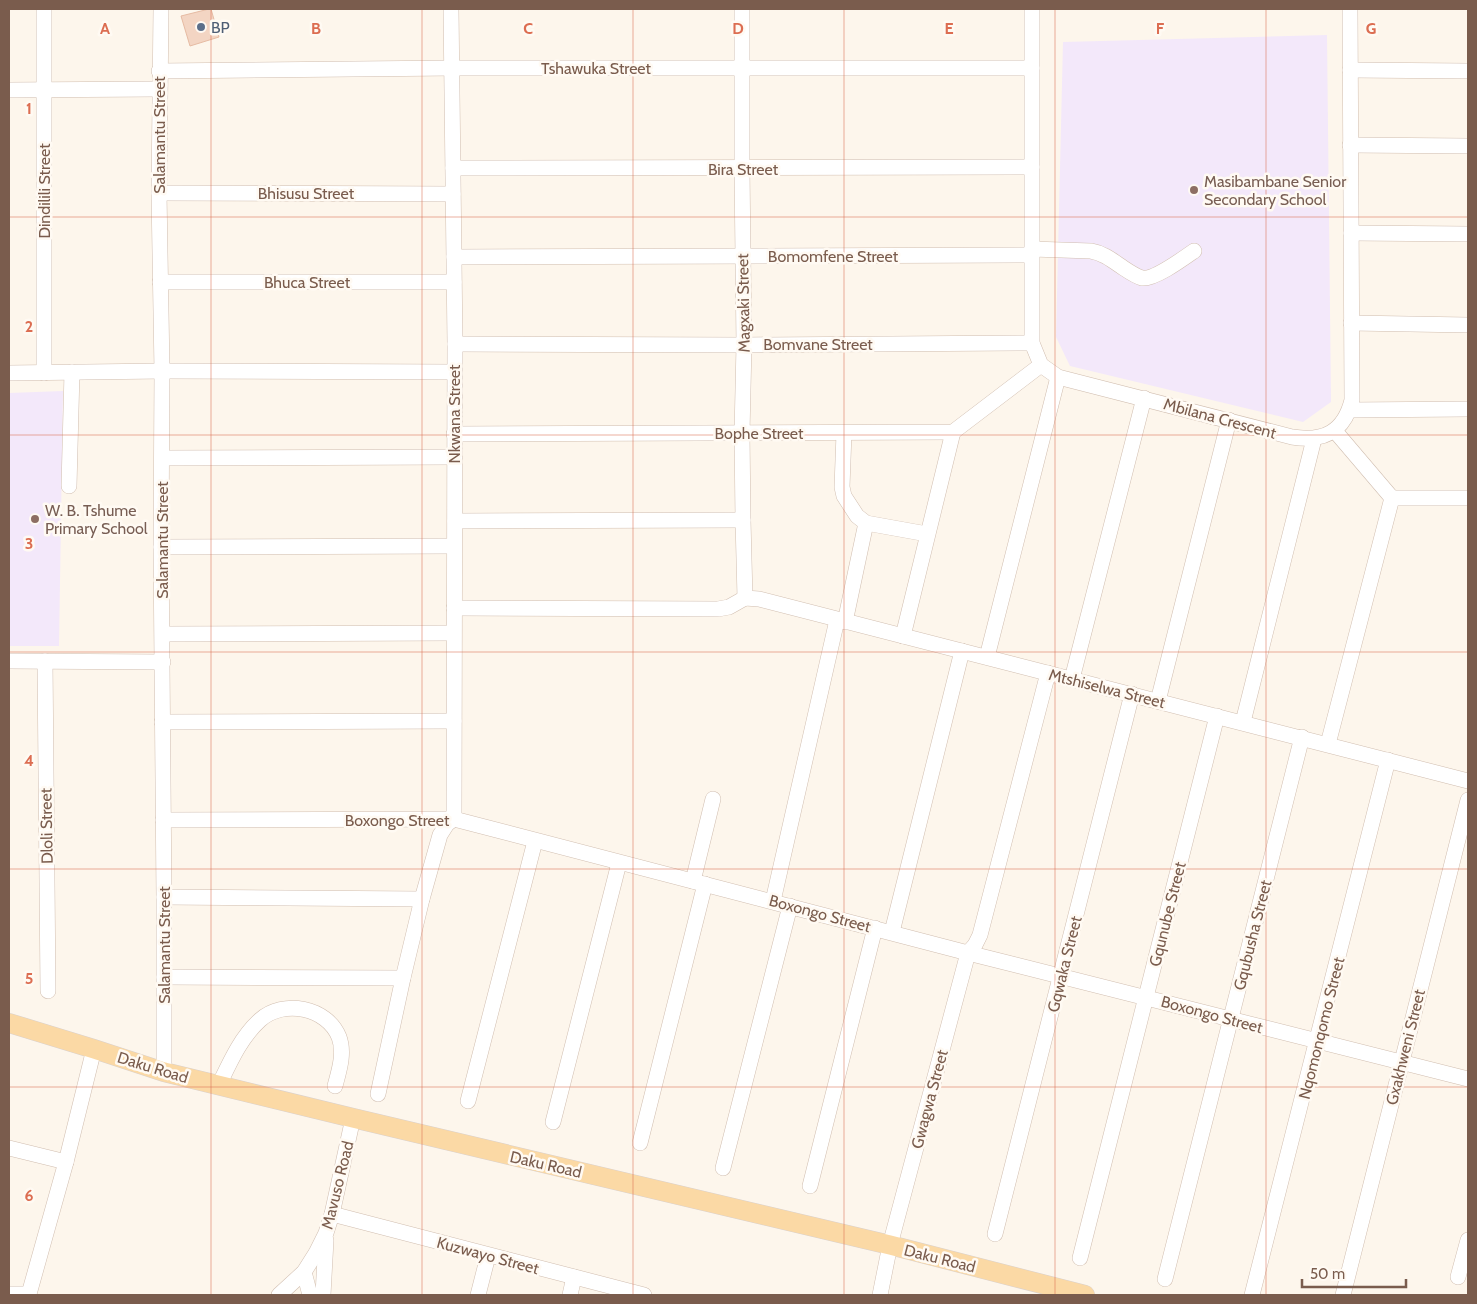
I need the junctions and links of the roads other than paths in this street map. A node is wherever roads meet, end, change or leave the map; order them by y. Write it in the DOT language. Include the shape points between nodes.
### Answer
graph roads {
  1 [pos="44,9"];
  2 [pos="161,9"];
  3 [pos="452,9"];
  4 [pos="742,9"];
  5 [pos="1032,9"];
  6 [pos="1350,9"];
  7 [pos="453,68"];
  8 [pos="742,68"];
  9 [pos="1032,68"];
  10 [pos="1350,70"];
  11 [pos="159,71"];
  12 [pos="1468,71"];
  13 [pos="159,89"];
  14 [pos="9,90"];
  15 [pos="44,90"];
  16 [pos="1350,146"];
  17 [pos="1468,146"];
  18 [pos="453,168"];
  19 [pos="1032,168"];
  20 [pos="742,169"];
  21 [pos="159,193"];
  22 [pos="454,194"];
  23 [pos="1350,233"];
  24 [pos="1468,234"];
  25 [pos="1194,251"];
  26 [pos="1032,252"];
  27 [pos="743,256"];
  28 [pos="454,257"];
  29 [pos="160,282"];
  30 [pos="454,282"];
  31 [pos="1351,322"];
  32 [pos="1468,325"];
  33 [pos="1032,343"];
  34 [pos="455,344"];
  35 [pos="744,345"];
  36 [pos="1041,365"];
  37 [pos="162,371"];
  38 [pos="44,372"];
  39 [pos="72,372"];
  40 [pos="454,372"];
  41 [pos="9,373"];
  42 [pos="1058,377"];
  43 [pos="1144,398"];
  44 [pos="1350,410"];
  45 [pos="1468,410"];
  46 [pos="1229,420"];
  47 [pos="1335,430"];
  48 [pos="953,432"];
  49 [pos="742,433"];
  50 [pos="844,433"];
  51 [pos="454,434"];
  52 [pos="1314,439"];
  53 [pos="162,458"];
  54 [pos="454,458"];
  55 [pos="69,486"];
  56 [pos="1392,498"];
  57 [pos="1468,498"];
  58 [pos="743,520"];
  59 [pos="455,521"];
  60 [pos="866,523"];
  61 [pos="928,534"];
  62 [pos="454,546"];
  63 [pos="161,547"];
  64 [pos="746,598"];
  65 [pos="454,608"];
  66 [pos="841,621"];
  67 [pos="454,633"];
  68 [pos="162,634"];
  69 [pos="903,636"];
  70 [pos="962,651"];
  71 [pos="987,657"];
  72 [pos="9,661"];
  73 [pos="44,661"];
  74 [pos="163,662"];
  75 [pos="1048,673"];
  76 [pos="1072,679"];
  77 [pos="1132,694"];
  78 [pos="1158,701"];
  79 [pos="1217,716"];
  80 [pos="454,721"];
  81 [pos="162,722"];
  82 [pos="1242,722"];
  83 [pos="1302,737"];
  84 [pos="1328,744"];
  85 [pos="1388,760"];
  86 [pos="1468,780"];
  87 [pos="713,799"];
  88 [pos="1468,800"];
  89 [pos="454,819"];
  90 [pos="163,820"];
  91 [pos="535,841"];
  92 [pos="619,863"];
  93 [pos="699,883"];
  94 [pos="164,898"];
  95 [pos="422,899"];
  96 [pos="774,901"];
  97 [pos="790,906"];
  98 [pos="875,928"];
  99 [pos="892,932"];
  100 [pos="968,953"];
  101 [pos="1061,976"];
  102 [pos="164,977"];
  103 [pos="403,978"];
  104 [pos="48,991"];
  105 [pos="1146,997"];
  106 [pos="1231,1019"];
  107 [pos="9,1023"];
  108 [pos="1317,1042"];
  109 [pos="94,1049"];
  110 [pos="1402,1062"];
  111 [pos="164,1072"];
  112 [pos="1468,1080"];
  113 [pos="219,1085"];
  114 [pos="335,1086"];
  115 [pos="378,1094"];
  116 [pos="468,1101"];
  117 [pos="353,1118"];
  118 [pos="553,1122"];
  119 [pos="640,1143"];
  120 [pos="9,1148"];
  121 [pos="66,1162"];
  122 [pos="723,1168"];
  123 [pos="810,1186"];
  124 [pos="332,1214"];
  125 [pos="326,1233"];
  126 [pos="995,1234"];
  127 [pos="1468,1240"];
  128 [pos="890,1245"];
  129 [pos="488,1256"];
  130 [pos="1080,1258"];
  131 [pos="304,1272"];
  132 [pos="574,1277"];
  133 [pos="1458,1278"];
  134 [pos="1165,1279"];
  135 [pos="9,1294"];
  136 [pos="29,1295"];
  137 [pos="279,1295"];
  138 [pos="310,1295"];
  139 [pos="323,1295"];
  140 [pos="478,1295"];
  141 [pos="570,1295"];
  142 [pos="644,1295"];
  143 [pos="880,1295"];
  144 [pos="1085,1295"];
  145 [pos="1252,1295"];
  146 [pos="1344,1295"];
  1 -- 15 [label="street, Dindilili Street"];
  2 -- 11 [label="street, Salamantu Street"];
  3 -- 7 [label="street, Nkwana Street"];
  4 -- 8 [label="street, Magxaki Street"];
  5 -- 9 [label="street"];
  6 -- 10 [label="street"];
  7 -- 8 [label="street, Tshawuka Street"];
  7 -- 11 [label="street, Tshawuka Street"];
  7 -- 18 [label="street, Nkwana Street"];
  8 -- 9 [label="street, Tshawuka Street"];
  8 -- 20 [label="street, Magxaki Street"];
  9 -- 19 [label="street"];
  10 -- 12 [label="street"];
  10 -- 16 [label="street"];
  11 -- 13 [label="street, Salamantu Street"];
  13 -- 15 [label="street"];
  13 -- 21 [label="street, Salamantu Street"];
  14 -- 15 [label="street"];
  15 -- 38 [label="street, Dindilili Street"];
  16 -- 17 [label="street"];
  16 -- 23 [label="street"];
  18 -- 20 [label="street, Bira Street"];
  18 -- 22 [label="street, Nkwana Street"];
  19 -- 20 [label="street, Bira Street"];
  19 -- 26 [label="street"];
  20 -- 27 [label="street, Magxaki Street"];
  21 -- 22 [label="street, Bhisusu Street"];
  21 -- 29 [label="street, Salamantu Street"];
  22 -- 28 [label="street, Nkwana Street"];
  23 -- 24 [label="street"];
  23 -- 31 [label="street"];
  25 -- 26 [label="street, Bomomfene Street" via="1147,278 1091,251"];
  26 -- 27 [label="street, Bomomfene Street"];
  26 -- 33 [label="street"];
  27 -- 28 [label="street, Bomomfene Street"];
  27 -- 35 [label="street, Magxaki Street"];
  28 -- 30 [label="street, Nkwana Street"];
  29 -- 30 [label="street, Bhuca Street"];
  29 -- 37 [label="street, Salamantu Street"];
  30 -- 34 [label="street, Nkwana Street"];
  31 -- 32 [label="street"];
  31 -- 44 [label="street" via="1353,390"];
  33 -- 35 [label="street, Bomvane Street"];
  33 -- 36 [label="street"];
  34 -- 35 [label="street, Bomvane Street"];
  34 -- 40 [label="street, Nkwana Street"];
  35 -- 49 [label="street, Magxaki Street"];
  36 -- 42 [label="street, Mbilana Crescent"];
  36 -- 48 [label="street"];
  37 -- 39 [label="street"];
  37 -- 40 [label="street"];
  37 -- 53 [label="street, Salamantu Street"];
  38 -- 39 [label="street"];
  38 -- 41 [label="street"];
  39 -- 55 [label="street"];
  40 -- 51 [label="street, Nkwana Street"];
  42 -- 43 [label="street, Mbilana Crescent"];
  42 -- 71 [label="street"];
  43 -- 46 [label="street, Mbilana Crescent"];
  43 -- 76 [label="street"];
  44 -- 45 [label="street"];
  44 -- 47 [label="street, Mbilana Crescent"];
  46 -- 52 [label="street, Mbilana Crescent" via="1292,437"];
  46 -- 78 [label="street"];
  47 -- 52 [label="street, Mbilana Crescent"];
  47 -- 56 [label="street"];
  48 -- 50 [label="street, Bophe Street"];
  48 -- 61 [label="street"];
  49 -- 50 [label="street, Bophe Street"];
  49 -- 51 [label="street, Bophe Street"];
  49 -- 58 [label="street, Magxaki Street"];
  50 -- 60 [label="street" via="844,496 857,516"];
  51 -- 54 [label="street, Nkwana Street"];
  52 -- 82 [label="street"];
  53 -- 54 [label="street"];
  53 -- 63 [label="street, Salamantu Street"];
  54 -- 59 [label="street, Nkwana Street"];
  56 -- 57 [label="street"];
  56 -- 84 [label="street"];
  58 -- 59 [label="street"];
  58 -- 64 [label="street, Magxaki Street"];
  59 -- 62 [label="street, Nkwana Street"];
  60 -- 61 [label="street"];
  60 -- 66 [label="street"];
  61 -- 69 [label="street"];
  62 -- 63 [label="street"];
  62 -- 65 [label="street, Nkwana Street"];
  63 -- 68 [label="street, Salamantu Street"];
  64 -- 65 [label="street" via="718,609"];
  64 -- 66 [label="street, Mtshiselwa Street"];
  65 -- 67 [label="street, Nkwana Street"];
  66 -- 69 [label="street, Mtshiselwa Street"];
  66 -- 96 [label="street"];
  67 -- 68 [label="street"];
  67 -- 80 [label="street, Nkwana Street"];
  68 -- 74 [label="street, Salamantu Street"];
  69 -- 70 [label="street, Mtshiselwa Street"];
  70 -- 71 [label="street, Mtshiselwa Street"];
  70 -- 99 [label="street"];
  71 -- 75 [label="street, Mtshiselwa Street"];
  72 -- 73 [label="street"];
  73 -- 74 [label="street"];
  73 -- 104 [label="street, Dloli Street"];
  74 -- 81 [label="street, Salamantu Street"];
  75 -- 76 [label="street, Mtshiselwa Street"];
  75 -- 100 [label="street, Gwagwa Street" via="980,935"];
  76 -- 77 [label="street, Mtshiselwa Street"];
  77 -- 78 [label="street, Mtshiselwa Street"];
  77 -- 101 [label="street, Gqwaka Street"];
  78 -- 79 [label="street, Mtshiselwa Street"];
  79 -- 82 [label="street, Mtshiselwa Street"];
  79 -- 105 [label="street, Gqunube Street"];
  80 -- 81 [label="street"];
  80 -- 89 [label="street, Nkwana Street"];
  81 -- 90 [label="street, Salamantu Street"];
  82 -- 83 [label="street, Mtshiselwa Street"];
  83 -- 84 [label="street, Mtshiselwa Street"];
  83 -- 106 [label="street, Gqubusha Street"];
  84 -- 85 [label="street, Mtshiselwa Street"];
  85 -- 86 [label="street, Mtshiselwa Street"];
  85 -- 108 [label="street, Nqomonqomo Street"];
  87 -- 93 [label="street"];
  88 -- 110 [label="street, Gxakhweni Street"];
  89 -- 90 [label="street, Boxongo Street"];
  89 -- 91 [label="street, Boxongo Street"];
  89 -- 95 [label="street" via="440,835"];
  90 -- 94 [label="street, Salamantu Street"];
  91 -- 92 [label="street, Boxongo Street"];
  91 -- 116 [label="street"];
  92 -- 93 [label="street, Boxongo Street"];
  92 -- 118 [label="street"];
  93 -- 96 [label="street, Boxongo Street"];
  93 -- 119 [label="street"];
  94 -- 95 [label="street"];
  94 -- 102 [label="street, Salamantu Street"];
  95 -- 103 [label="street"];
  96 -- 97 [label="street, Boxongo Street"];
  97 -- 98 [label="street, Boxongo Street"];
  97 -- 122 [label="street"];
  98 -- 99 [label="street, Boxongo Street"];
  98 -- 123 [label="street"];
  99 -- 100 [label="street, Boxongo Street"];
  100 -- 101 [label="street, Boxongo Street"];
  100 -- 128 [label="street, Gwagwa Street"];
  101 -- 105 [label="street, Boxongo Street"];
  101 -- 126 [label="street, Gqwaka Street"];
  102 -- 103 [label="street"];
  102 -- 111 [label="street, Salamantu Street"];
  103 -- 115 [label="street"];
  105 -- 106 [label="street, Boxongo Street"];
  105 -- 130 [label="street, Gqunube Street"];
  106 -- 108 [label="street, Boxongo Street"];
  106 -- 134 [label="street, Gqubusha Street"];
  107 -- 109 [label="main road, Daku Road"];
  108 -- 110 [label="street, Boxongo Street"];
  108 -- 145 [label="street, Nqomonqomo Street"];
  109 -- 111 [label="main road, Daku Road"];
  109 -- 121 [label="street"];
  110 -- 112 [label="street, Boxongo Street"];
  110 -- 146 [label="street, Gxakhweni Street"];
  111 -- 113 [label="main road, Daku Road"];
  113 -- 114 [label="street" via="245,1036 261,1019 277,1010 297,1008 314,1012 329,1023 339,1037 341,1060"];
  113 -- 117 [label="main road, Daku Road"];
  117 -- 124 [label="street, Mavuso Road"];
  117 -- 128 [label="main road, Daku Road"];
  120 -- 121 [label="street"];
  121 -- 136 [label="street"];
  124 -- 125 [label="street, Mavuso Road"];
  124 -- 129 [label="street, Kuzwayo Street"];
  125 -- 131 [label="street, Mavuso Road"];
  125 -- 139 [label="street"];
  127 -- 133 [label="street"];
  128 -- 143 [label="street, Gwagwa Street"];
  128 -- 144 [label="main road, Daku Road"];
  129 -- 132 [label="street, Kuzwayo Street"];
  129 -- 140 [label="street"];
  131 -- 137 [label="street, Mavuso Road"];
  131 -- 138 [label="street"];
  132 -- 141 [label="street"];
  132 -- 142 [label="street, Kuzwayo Street"];
  135 -- 136 [label="street"];
}
